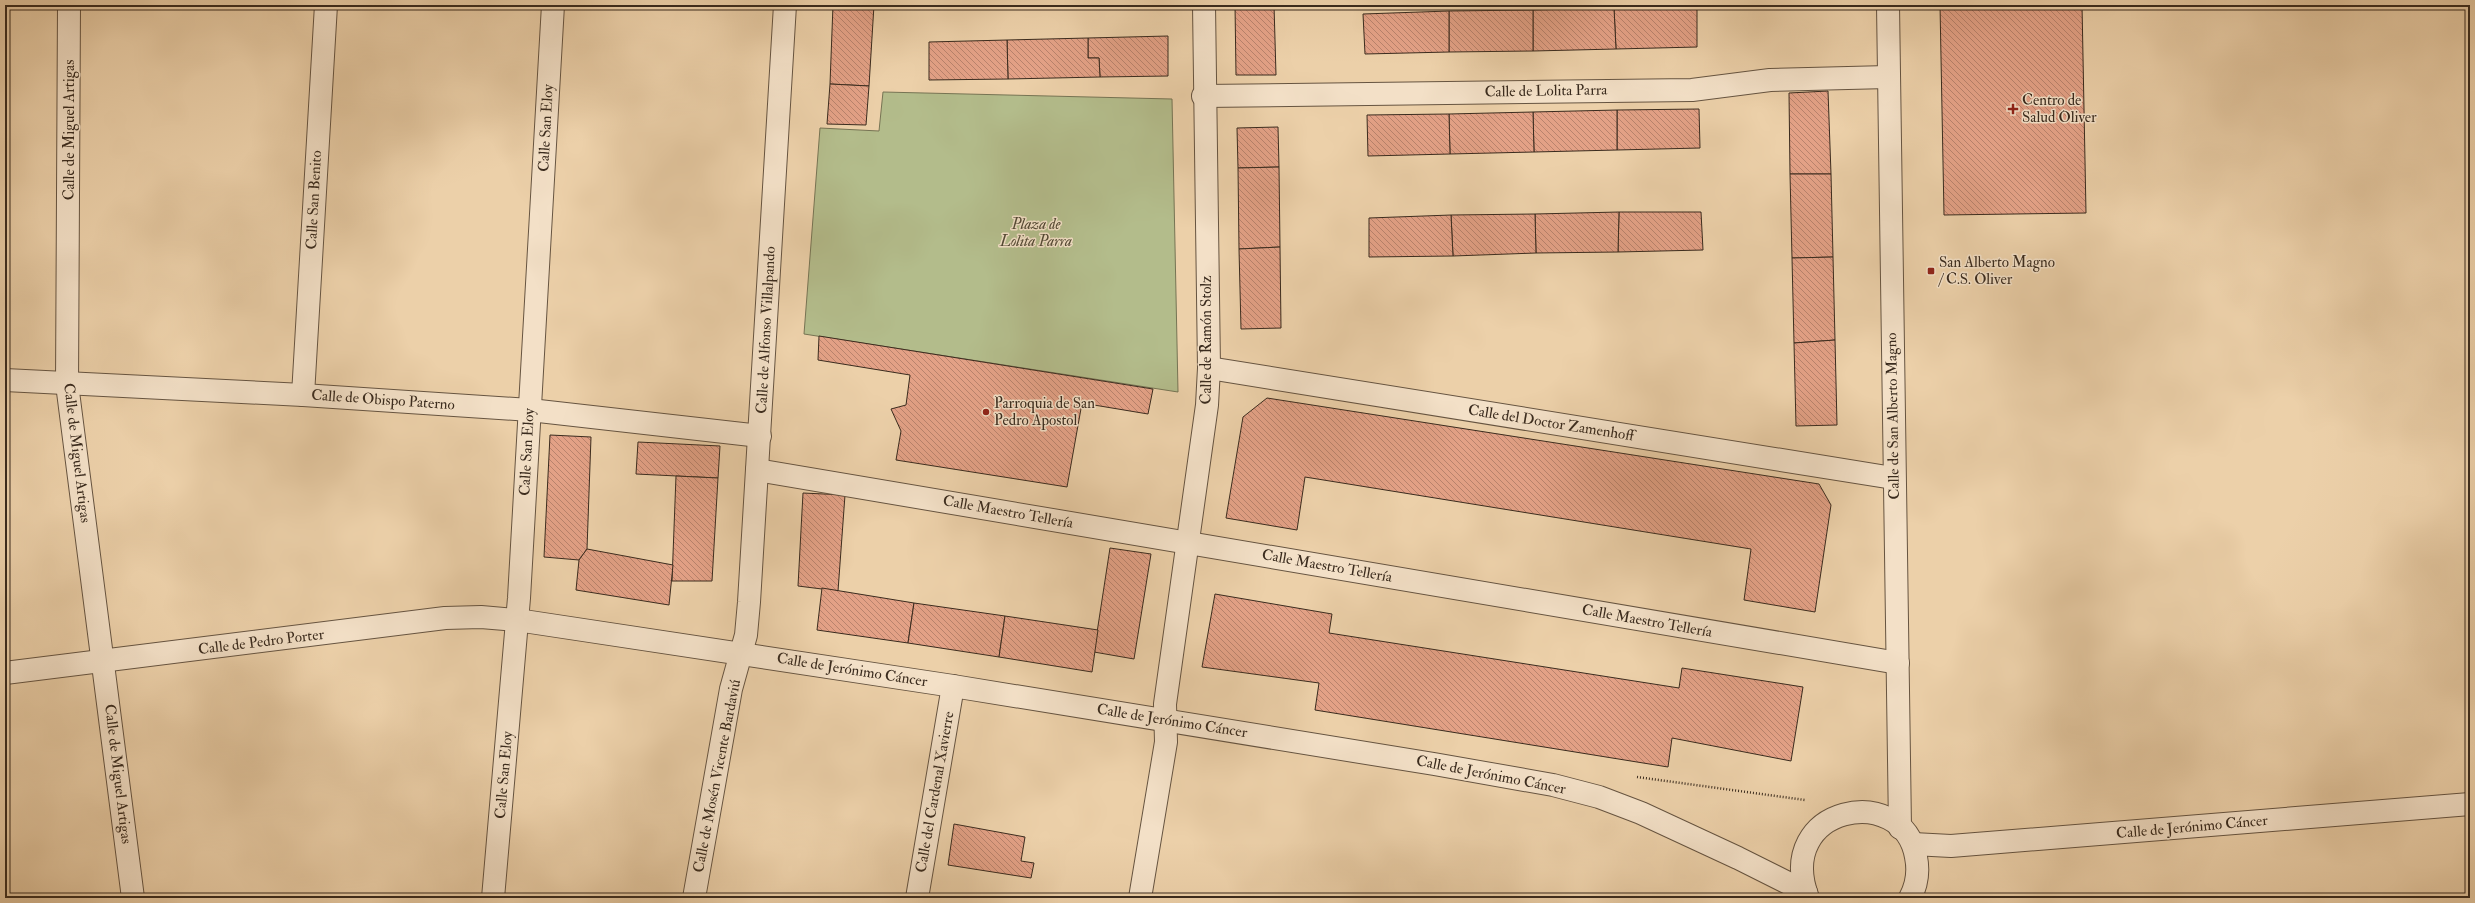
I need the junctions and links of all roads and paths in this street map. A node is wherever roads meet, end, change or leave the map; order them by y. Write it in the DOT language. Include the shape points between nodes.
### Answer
graph roads {
  1 [pos="69,5"];
  2 [pos="326,5"];
  3 [pos="553,5"];
  4 [pos="785,5"];
  5 [pos="1204,5"];
  6 [pos="1888,5"];
  7 [pos="1888,77"];
  8 [pos="1204,96"];
  9 [pos="1209,368"];
  10 [pos="5,380"];
  11 [pos="67,384"];
  12 [pos="303,395"];
  13 [pos="530,410"];
  14 [pos="760,436"];
  15 [pos="757,470"];
  16 [pos="1893,478"];
  17 [pos="1187,543"];
  18 [pos="517,620"];
  19 [pos="741,654"];
  20 [pos="104,662"];
  21 [pos="1898,663"];
  22 [pos="5,674"];
  23 [pos="953,686"];
  24 [pos="1166,721"];
  25 [pos="1633,776"];
  26 [pos="1806,800"];
  27 [pos="2470,804"];
  28 [pos="1907,836"];
  29 [pos="1807,895"];
  30 [pos="1913,896"];
  31 [pos="133,898"];
  32 [pos="493,898"];
  33 [pos="694,898"];
  34 [pos="917,898"];
  35 [pos="1140,898"];
  1 -- 11 [label="street, Calle de Miguel Artigas"];
  2 -- 12 [label="street, Calle San Benito"];
  3 -- 13 [label="street, Calle San Eloy"];
  4 -- 14 [label="street, Calle de Alfonso Villalpando"];
  5 -- 8 [label="street, Calle de Ramón Stolz"];
  6 -- 7 [label="street, Calle de San Alberto Magno"];
  7 -- 8 [label="street, Calle de Lolita Parra" via="1770,80 1692,90"];
  7 -- 16 [label="street, Calle de San Alberto Magno"];
  8 -- 9 [label="street, Calle de Ramón Stolz"];
  9 -- 16 [label="street, Calle del Doctor Zamenhoff"];
  9 -- 17 [label="street, Calle de Ramón Stolz" via="1207,405"];
  10 -- 11 [label="street, Calle de Obispo Paterno"];
  11 -- 12 [label="street, Calle de Obispo Paterno"];
  11 -- 20 [label="street, Calle de Miguel Artigas"];
  12 -- 13 [label="street, Calle de Obispo Paterno"];
  13 -- 14 [label="street, Calle de Obispo Paterno"];
  13 -- 18 [label="street, Calle San Eloy"];
  14 -- 15 [label="street, Calle de Alfonso Villalpando"];
  15 -- 17 [label="street, Calle Maestro Tellería"];
  15 -- 19 [label="street, Calle de Alfonso Villalpando" via="749,602"];
  16 -- 21 [label="street, Calle de San Alberto Magno"];
  17 -- 21 [label="street, Calle Maestro Tellería"];
  17 -- 24 [label="street, Calle de Ramón Stolz" via="1165,704"];
  18 -- 19 [label="street, Calle de Jerónimo Cáncer"];
  18 -- 20 [label="street, Calle de Pedro Porter" via="445,618"];
  18 -- 32 [label="street, Calle San Eloy"];
  19 -- 23 [label="street, Calle de Jerónimo Cáncer"];
  19 -- 33 [label="street, Calle de Mosén Vicente Bardaviú" via="731,689"];
  20 -- 22 [label="street, Calle de Pedro Porter"];
  20 -- 31 [label="street, Calle de Miguel Artigas"];
  21 -- 28 [label="street, Calle de San Alberto Magno"];
  23 -- 24 [label="street, Calle de Jerónimo Cáncer"];
  23 -- 34 [label="street, Calle del Cardenal Xavierre"];
  24 -- 29 [label="street, Calle de Jerónimo Cáncer" via="1434,764 1553,785 1599,797 1642,813 1738,858"];
  24 -- 35 [label="street, Calle de Ramón Stolz" via="1166,742"];
  25 -- 26 [label="path"];
  27 -- 28 [label="street, Calle de Jerónimo Cáncer" via="1951,846"];
  28 -- 29 [label="street" via="1883,816 1870,812 1846,812 1829,820 1815,832 1805,848 1801,866"];
  28 -- 30 [label="street, Calle de San Alberto Magno" via="1918,865 1918,878"];
}
